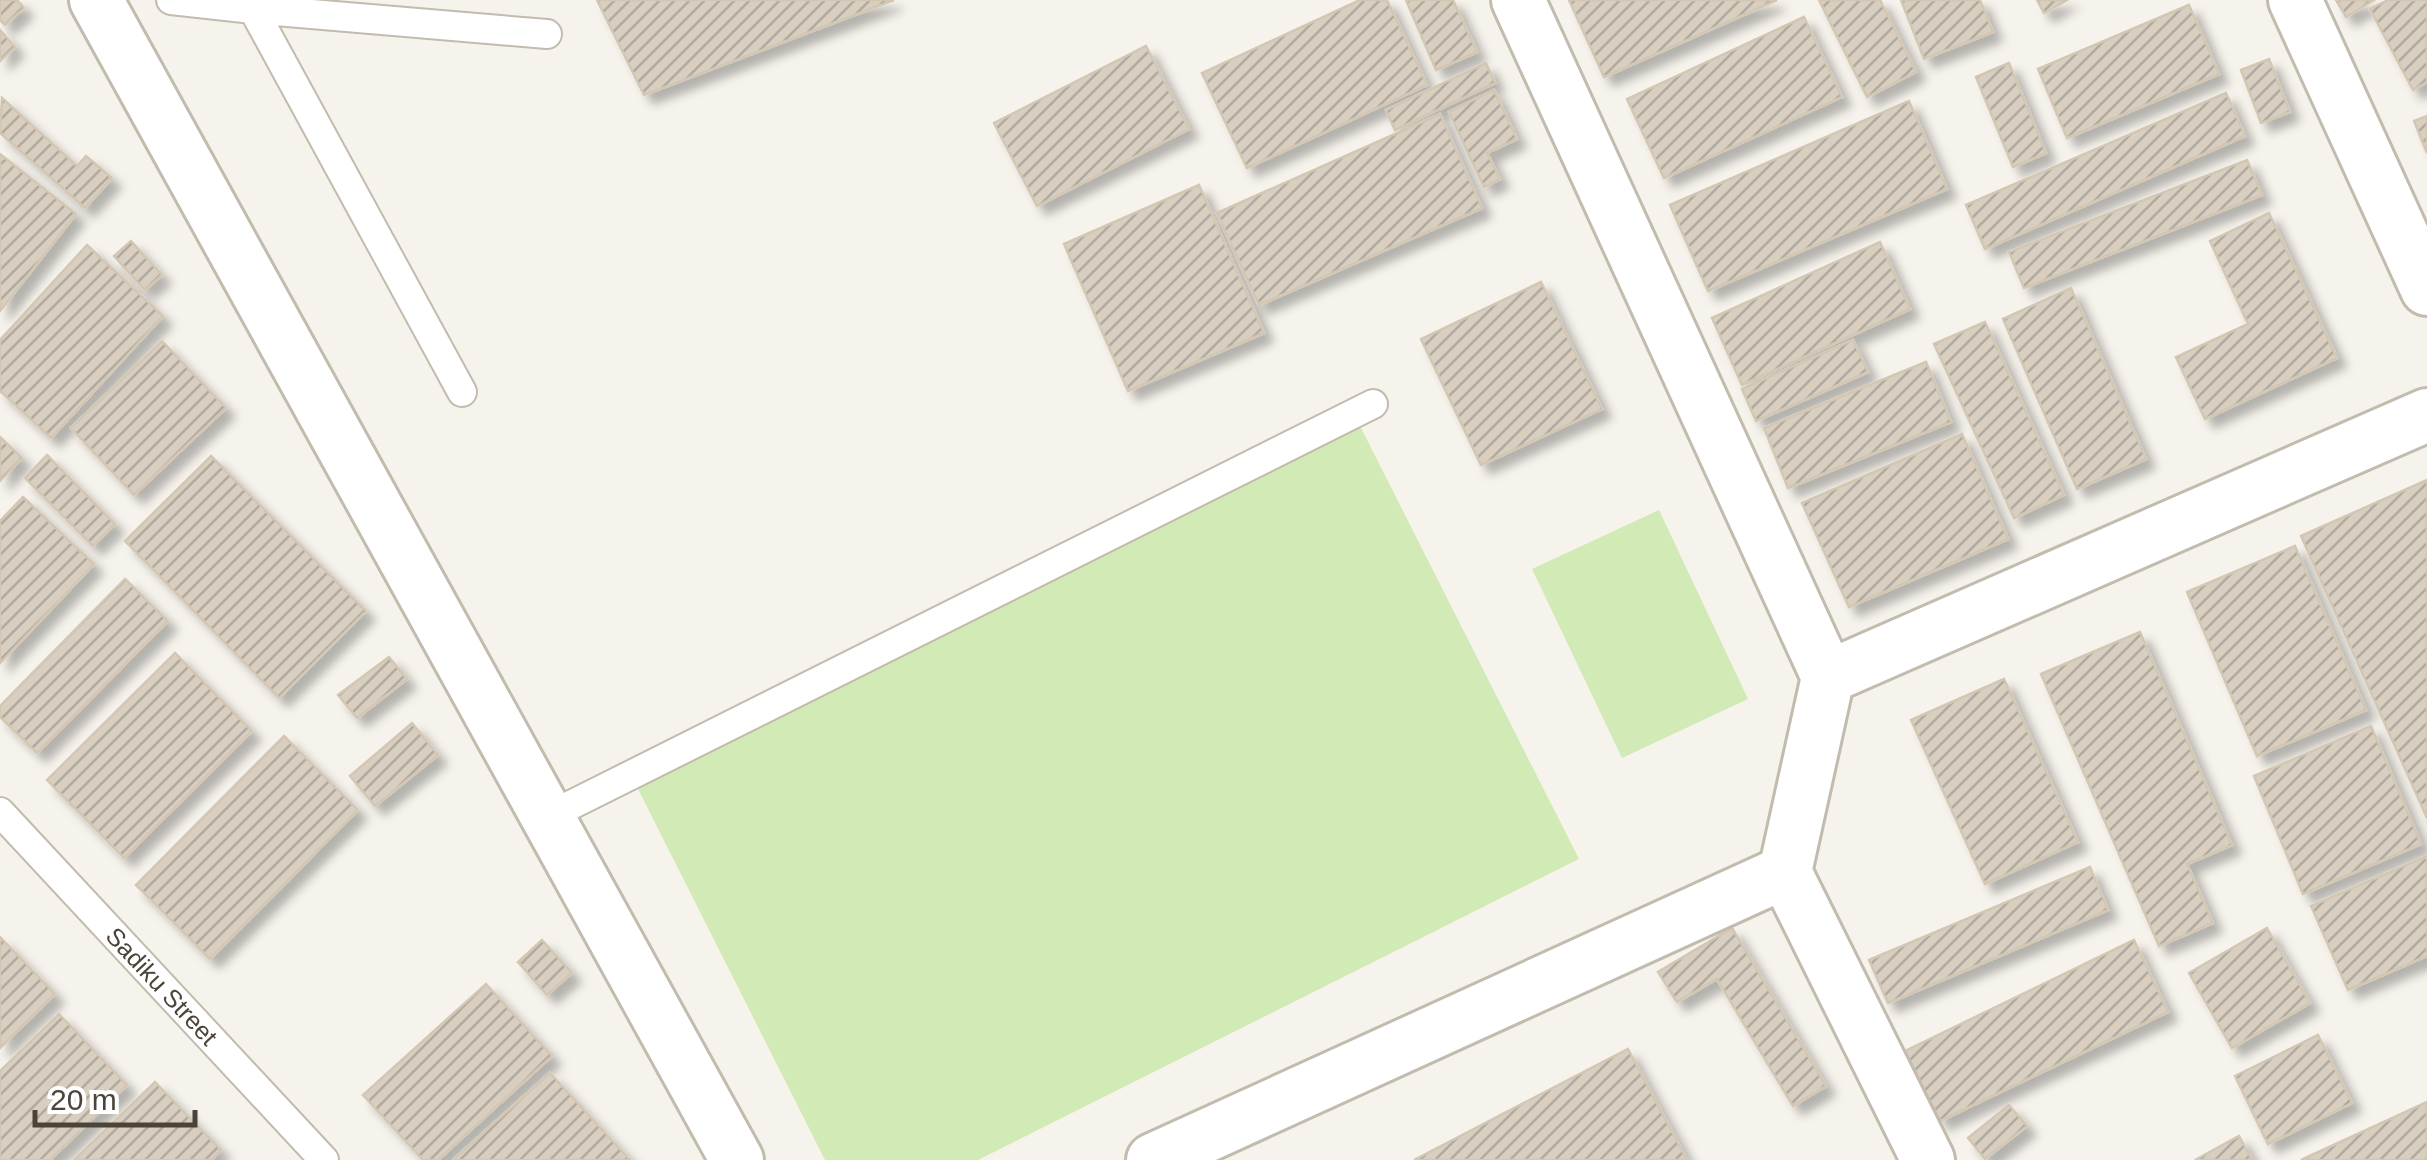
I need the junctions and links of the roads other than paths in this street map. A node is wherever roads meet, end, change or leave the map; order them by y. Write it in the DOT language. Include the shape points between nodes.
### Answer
graph roads {
  1 [pos="96,0"];
  2 [pos="171,0"];
  3 [pos="1518,0"];
  4 [pos="2296,0"];
  5 [pos="252,9"];
  6 [pos="547,34"];
  7 [pos="2427,289"];
  8 [pos="462,392"];
  9 [pos="1373,404"];
  10 [pos="2427,415"];
  11 [pos="1828,677"];
  12 [pos="0,812"];
  13 [pos="547,817"];
  14 [pos="1785,872"];
  15 [pos="324,1160"];
  16 [pos="737,1160"];
  17 [pos="1153,1160"];
  18 [pos="1928,1160"];
  1 -- 13 [label="street"];
  2 -- 5 [label="lane"];
  3 -- 11 [label="street"];
  4 -- 7 [label="street"];
  5 -- 6 [label="lane"];
  5 -- 8 [label="lane"];
  9 -- 13 [label="lane"];
  10 -- 11 [label="street"];
  11 -- 14 [label="street"];
  12 -- 15 [label="lane, Sadiku Street"];
  13 -- 16 [label="street"];
  14 -- 17 [label="street"];
  14 -- 18 [label="street"];
}
